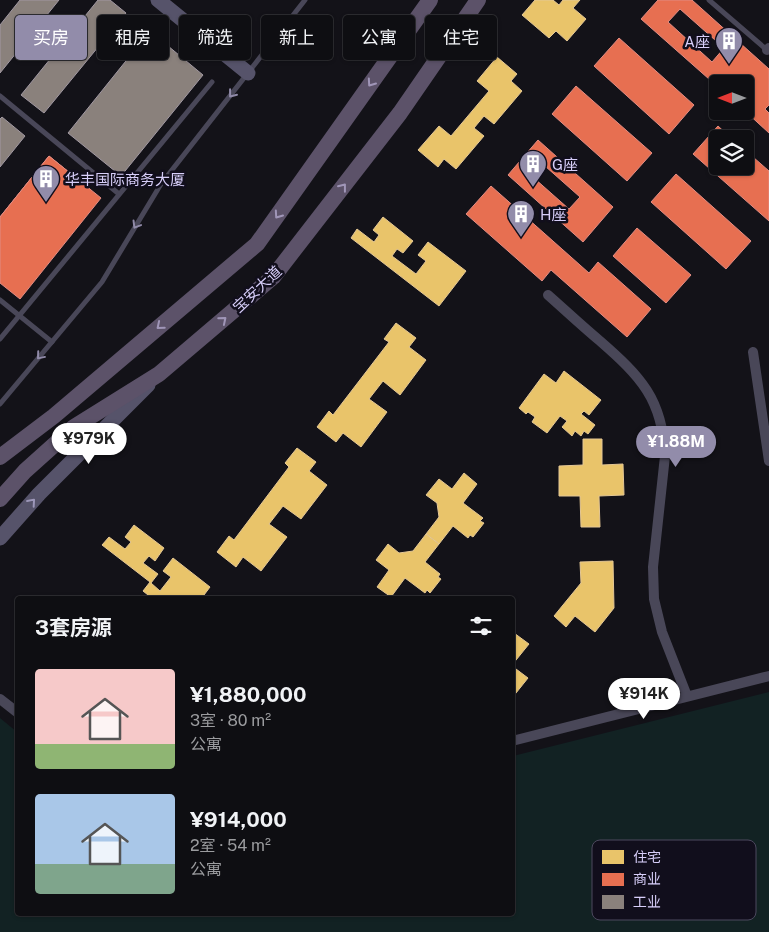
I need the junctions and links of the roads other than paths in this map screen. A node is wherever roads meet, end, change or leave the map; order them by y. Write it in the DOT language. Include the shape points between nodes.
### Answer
graph roads {
  1 [pos="158,0"];
  2 [pos="304,0"];
  3 [pos="430,0"];
  4 [pos="478,0"];
  5 [pos="709,0"];
  6 [pos="768,50"];
  7 [pos="248,73"];
  8 [pos="212,82"];
  9 [pos="0,96"];
  10 [pos="119,194"];
  11 [pos="548,295"];
  12 [pos="0,300"];
  13 [pos="19,316"];
  14 [pos="0,339"];
  15 [pos="52,342"];
  16 [pos="752,352"];
  17 [pos="159,374"];
  18 [pos="0,404"];
  19 [pos="767,432"];
  20 [pos="4,453"];
  21 [pos="769,461"];
  22 [pos="0,499"];
  23 [pos="0,538"];
  24 [pos="769,676"];
  25 [pos="687,696"];
  26 [pos="0,699"];
  27 [pos="15,711"];
  28 [pos="515,739"];
  1 -- 7 [label="main road"];
  2 -- 7 [label="lane"];
  3 -- 20 [label="main road, one-way" via="257,244 54,416"];
  17 -- 4 [label="main road, 宝安大道, one-way" via="273,277 400,113"];
  5 -- 6 [label="lane"];
  7 -- 15 [label="lane, one-way" via="161,184 102,282"];
  8 -- 10 [label="lane"];
  9 -- 10 [label="lane"];
  10 -- 13 [label="lane"];
  11 -- 25 [label="street" via="631,368 659,415 665,456 653,567 654,599 662,632"];
  12 -- 13 [label="lane"];
  13 -- 14 [label="lane"];
  13 -- 15 [label="lane"];
  15 -- 18 [label="lane, one-way"];
  16 -- 19 [label="street"];
  17 -- 22 [label="main road, 宝安大道" via="74,427 25,471"];
  23 -- 17 [label="main road, one-way" via="39,494"];
  19 -- 21 [label="street"];
  24 -- 25 [label="street"];
  25 -- 28 [label="street"];
  26 -- 27 [label="street"];
}
